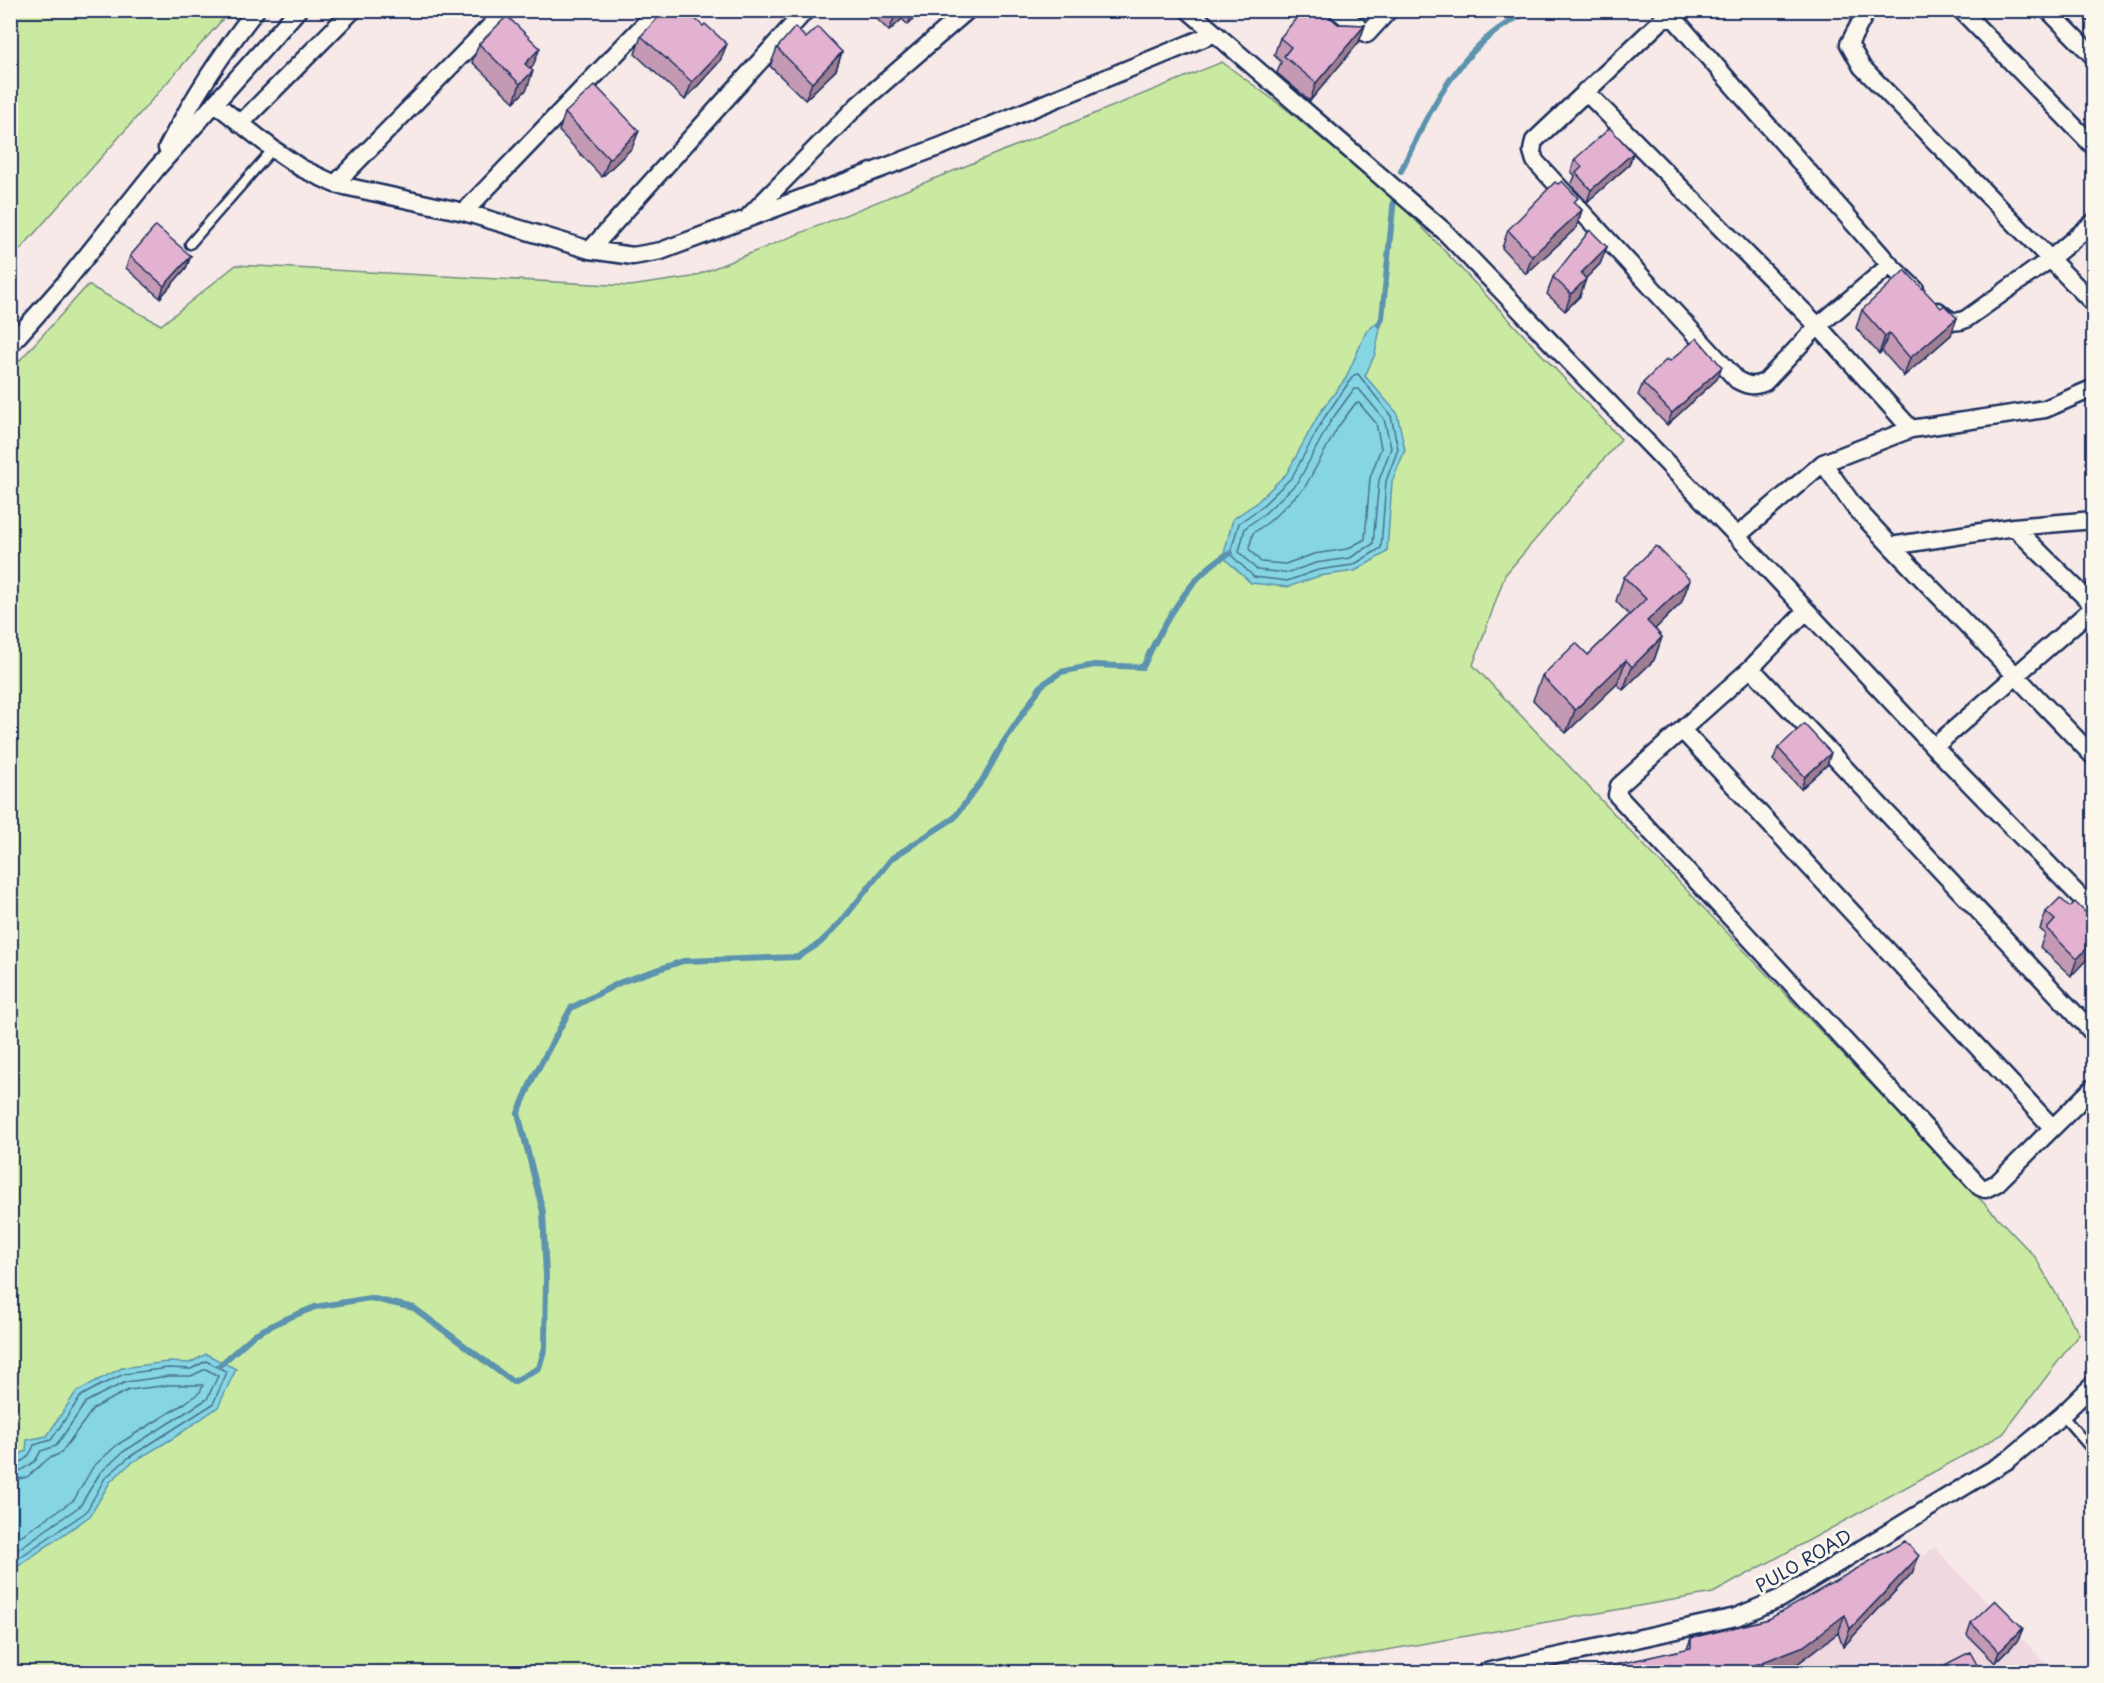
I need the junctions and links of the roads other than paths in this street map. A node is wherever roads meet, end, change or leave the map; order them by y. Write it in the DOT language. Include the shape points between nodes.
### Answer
graph roads {
  1 [pos="256,10"];
  2 [pos="298,10"];
  3 [pos="353,10"];
  4 [pos="506,10"];
  5 [pos="658,10"];
  6 [pos="806,10"];
  7 [pos="968,10"];
  8 [pos="1188,10"];
  9 [pos="1337,10"];
  10 [pos="1389,10"];
  11 [pos="1867,10"];
  12 [pos="1961,10"];
  13 [pos="2048,10"];
  14 [pos="2090,10"];
  15 [pos="2094,14"];
  16 [pos="1213,34"];
  17 [pos="2094,57"];
  18 [pos="1585,91"];
  19 [pos="216,104"];
  20 [pos="240,124"];
  21 [pos="2094,147"];
  22 [pos="273,149"];
  23 [pos="158,168"];
  24 [pos="335,184"];
  25 [pos="464,212"];
  26 [pos="744,221"];
  27 [pos="2094,222"];
  28 [pos="190,243"];
  29 [pos="590,250"];
  30 [pos="2049,260"];
  31 [pos="1890,264"];
  32 [pos="2094,304"];
  33 [pos="1818,326"];
  34 [pos="10,345"];
  35 [pos="2094,388"];
  36 [pos="1911,429"];
  37 [pos="1823,464"];
  38 [pos="2094,520"];
  39 [pos="2014,527"];
  40 [pos="1737,536"];
  41 [pos="1891,546"];
  42 [pos="2094,606"];
  43 [pos="1806,611"];
  44 [pos="1751,668"];
  45 [pos="2015,677"];
  46 [pos="1683,731"];
  47 [pos="1934,747"];
  48 [pos="2094,757"];
  49 [pos="2094,911"];
  50 [pos="2094,1034"];
  51 [pos="2094,1087"];
  52 [pos="2052,1127"];
  53 [pos="2094,1384"];
  54 [pos="2062,1415"];
  55 [pos="2094,1452"];
  56 [pos="1486,1672"];
  1 -- 23 [label="street" via="188,106"];
  2 -- 19 [label="street"];
  3 -- 20 [label="street"];
  4 -- 24 [label="street"];
  5 -- 25 [label="street"];
  6 -- 29 [label="street"];
  7 -- 26 [label="street" via="858,105"];
  8 -- 16 [label="street"];
  9 -- 10 [label="street" via="1367,34"];
  11 -- 30 [label="street" via="1849,44 1858,62"];
  12 -- 21 [label="street"];
  13 -- 17 [label="street"];
  14 -- 15 [label="street"];
  16 -- 26 [label="street" via="944,145"];
  16 -- 40 [label="street" via="1444,231"];
  18 -- 31 [label="street" via="1662,20 1673,17"];
  18 -- 33 [label="street"];
  18 -- 33 [label="street" via="1534,141 1535,161 1737,380 1754,387 1765,382"];
  19 -- 20 [label="street"];
  19 -- 23 [label="street"];
  20 -- 22 [label="street"];
  22 -- 24 [label="street"];
  22 -- 28 [label="lane"];
  23 -- 34 [label="street"];
  24 -- 25 [label="street"];
  25 -- 29 [label="street"];
  26 -- 29 [label="street" via="661,251 633,256"];
  27 -- 30 [label="street"];
  30 -- 31 [label="street" via="1959,322 1935,308"];
  30 -- 32 [label="street"];
  31 -- 33 [label="street"];
  33 -- 36 [label="street"];
  35 -- 36 [label="street" via="2045,409"];
  36 -- 37 [label="street"];
  37 -- 40 [label="street"];
  37 -- 41 [label="street" via="1853,505"];
  38 -- 39 [label="street"];
  39 -- 41 [label="street"];
  39 -- 42 [label="street"];
  40 -- 43 [label="street"];
  41 -- 45 [label="street"];
  42 -- 45 [label="street"];
  43 -- 44 [label="street"];
  43 -- 47 [label="street"];
  44 -- 46 [label="street"];
  44 -- 50 [label="street"];
  45 -- 47 [label="street"];
  45 -- 48 [label="street"];
  46 -- 52 [label="street"];
  46 -- 52 [label="street" via="1619,786 1617,795 1980,1187 1985,1189 1997,1183"];
  47 -- 49 [label="street"];
  51 -- 52 [label="street"];
  53 -- 54 [label="street, PULO ROAD"];
  54 -- 55 [label="lane"];
  54 -- 56 [label="street, PULO ROAD" via="2008,1460 1779,1599 1736,1617"];
}
